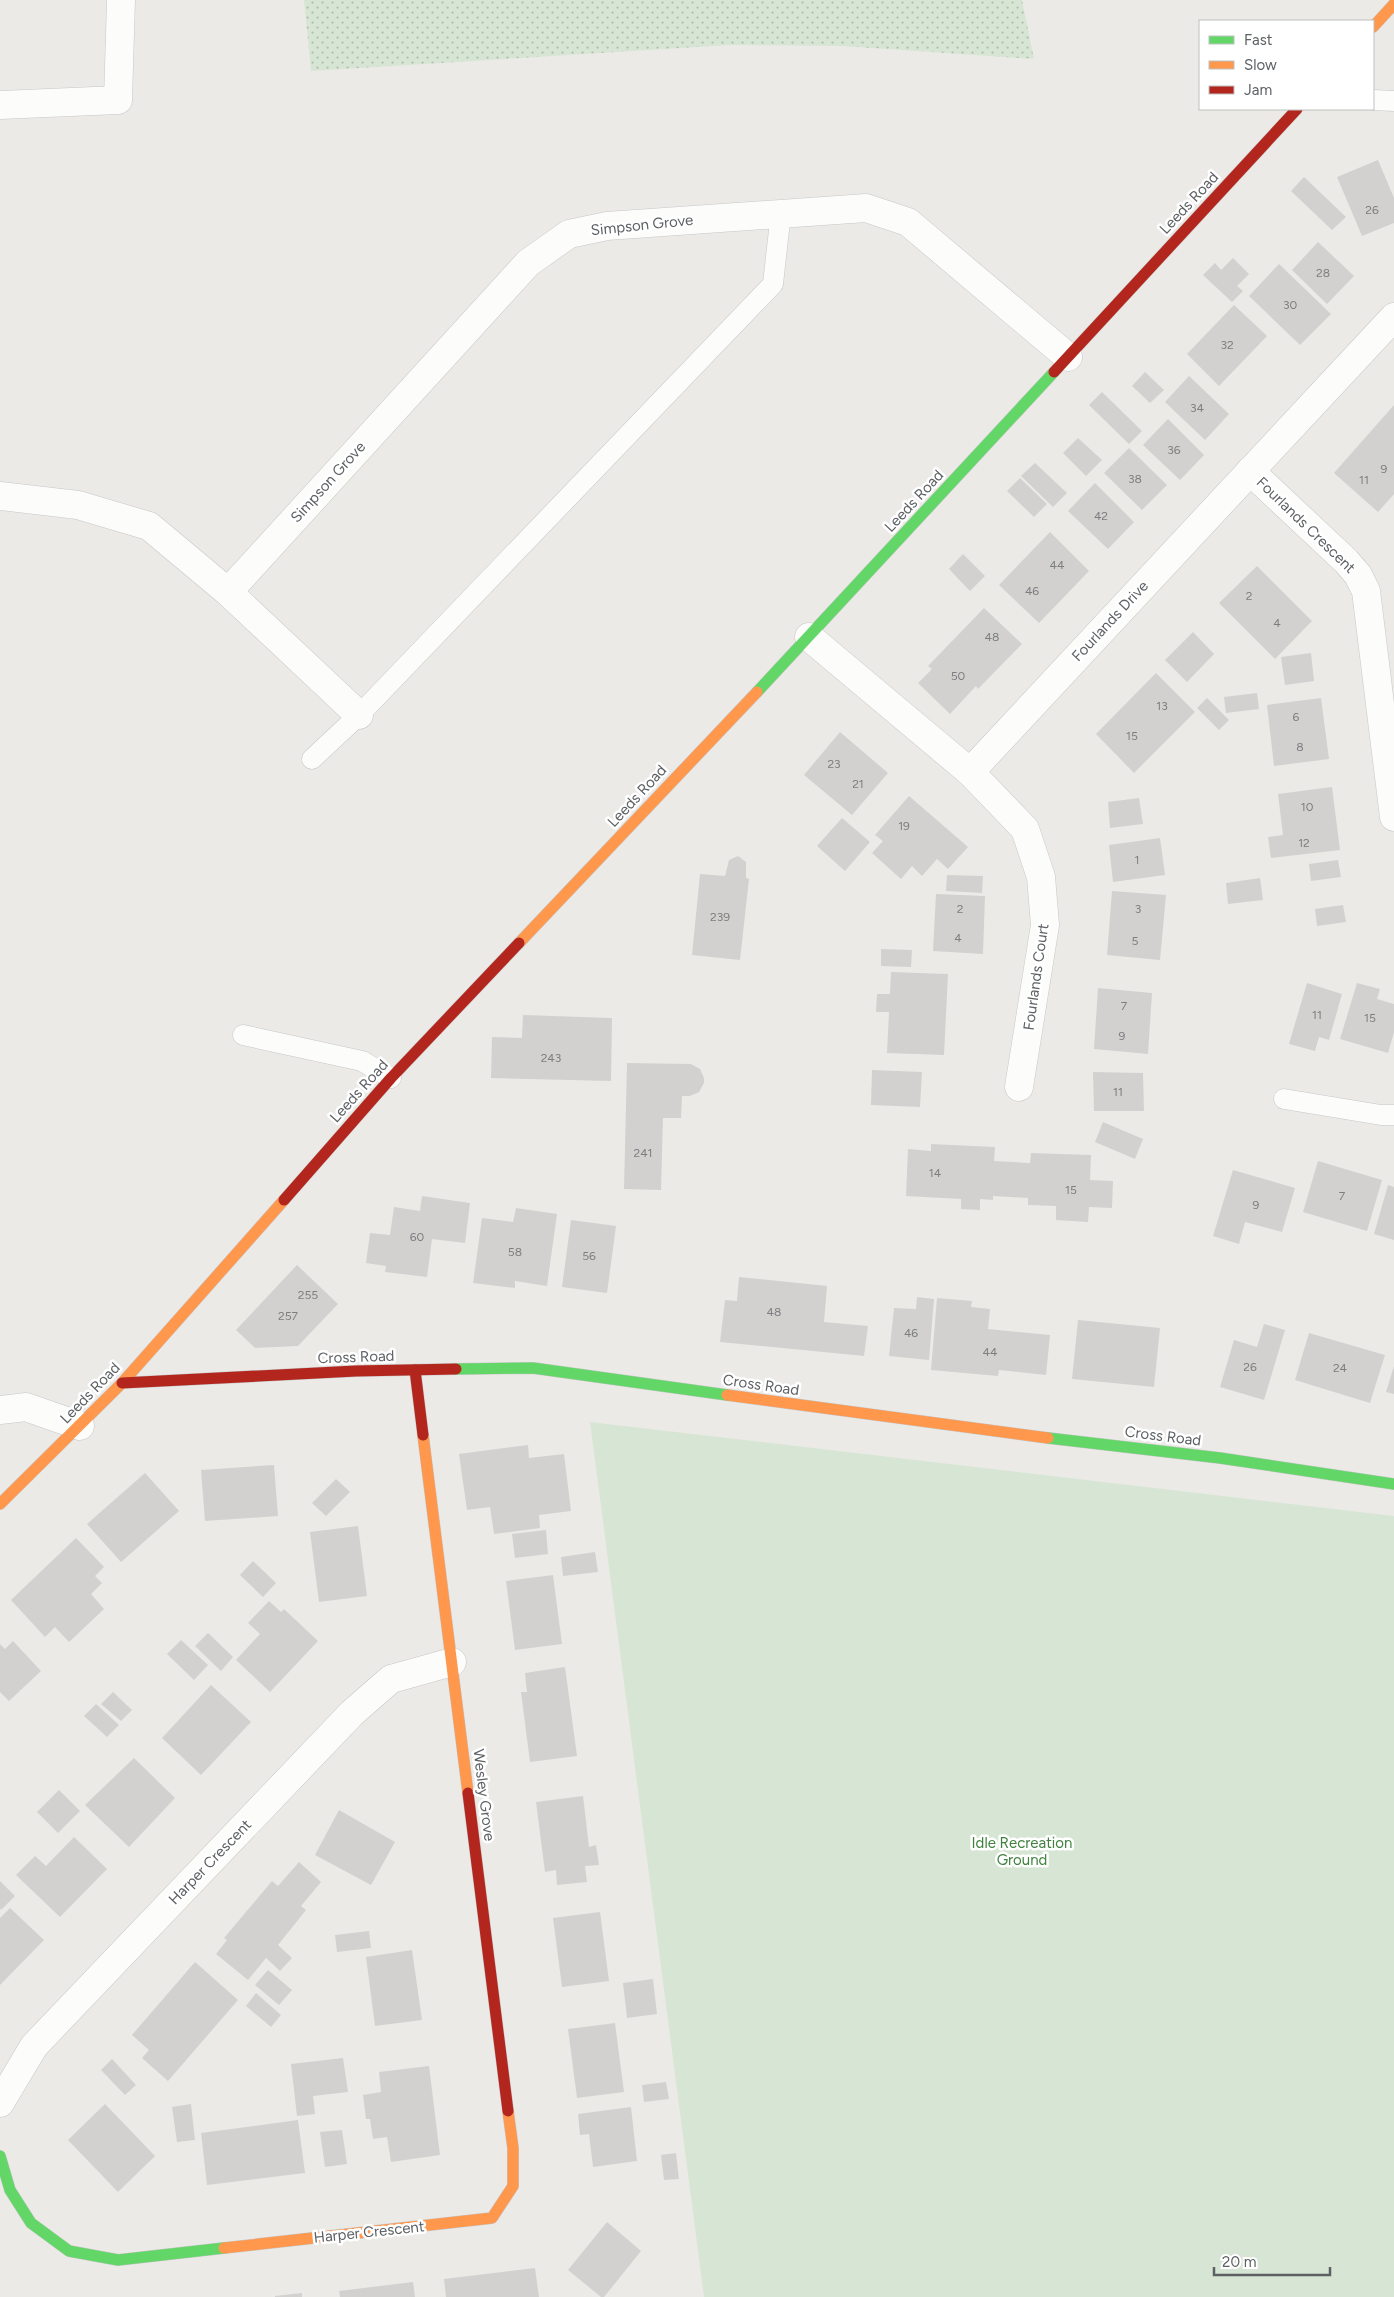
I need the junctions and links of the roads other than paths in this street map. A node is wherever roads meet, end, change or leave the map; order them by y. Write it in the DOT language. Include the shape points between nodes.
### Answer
graph roads {
  1 [pos="121,0"];
  2 [pos="1394,4"];
  3 [pos="1374,26"];
  4 [pos="1374,100"];
  5 [pos="1394,100"];
  6 [pos="0,106"];
  7 [pos="1296,110"];
  8 [pos="781,212"];
  9 [pos="1394,317"];
  10 [pos="1068,357"];
  11 [pos="1250,471"];
  12 [pos="0,496"];
  13 [pos="228,592"];
  14 [pos="809,637"];
  15 [pos="359,715"];
  16 [pos="312,759"];
  17 [pos="970,772"];
  18 [pos="1394,817"];
  19 [pos="242,1035"];
  20 [pos="391,1078"];
  21 [pos="1019,1087"];
  22 [pos="1284,1099"];
  23 [pos="1394,1115"];
  24 [pos="415,1370"];
  25 [pos="122,1383"];
  26 [pos="0,1410"];
  27 [pos="80,1426"];
  28 [pos="1394,1484"];
  29 [pos="0,1504"];
  30 [pos="452,1662"];
  31 [pos="0,2103"];
  32 [pos="0,2156"];
  33 [pos="492,2218"];
  1 -- 6 [label="street" via="118,100"];
  2 -- 3 [label="street"];
  4 -- 5 [label="lane"];
  7 -- 10 [label="street, Leeds Road"];
  8 -- 10 [label="street, Simpson Grove" via="866,208 908,222"];
  8 -- 13 [label="street, Simpson Grove" via="607,226 569,234 528,263"];
  8 -- 15 [label="lane" via="774,284"];
  9 -- 11 [label="street, Fourlands Drive"];
  10 -- 14 [label="street, Leeds Road"];
  11 -- 17 [label="street, Fourlands Drive"];
  11 -- 18 [label="street, Fourlands Crescent" via="1346,560 1366,591"];
  12 -- 13 [label="street" via="78,505 149,526"];
  13 -- 15 [label="street"];
  14 -- 17 [label="street"];
  14 -- 20 [label="street, Leeds Road"];
  15 -- 16 [label="lane"];
  17 -- 21 [label="street, Fourlands Court" via="1025,829 1041,877 1045,924"];
  19 -- 20 [label="lane" via="362,1061"];
  20 -- 25 [label="street, Leeds Road"];
  22 -- 23 [label="lane"];
  24 -- 25 [label="street, Cross Road"];
  24 -- 28 [label="street, Cross Road" via="532,1368 958,1428 1220,1458"];
  24 -- 30 [label="street, Wesley Grove"];
  25 -- 27 [label="street, Leeds Road"];
  26 -- 27 [label="street" via="26,1407"];
  27 -- 29 [label="street, Leeds Road"];
  30 -- 31 [label="street, Harper Crescent" via="391,1679 352,1713 34,2046"];
  30 -- 33 [label="street, Wesley Grove" via="513,2148 513,2186"];
  32 -- 33 [label="street, Harper Crescent" via="10,2190 31,2222 69,2252 118,2260"];
}
